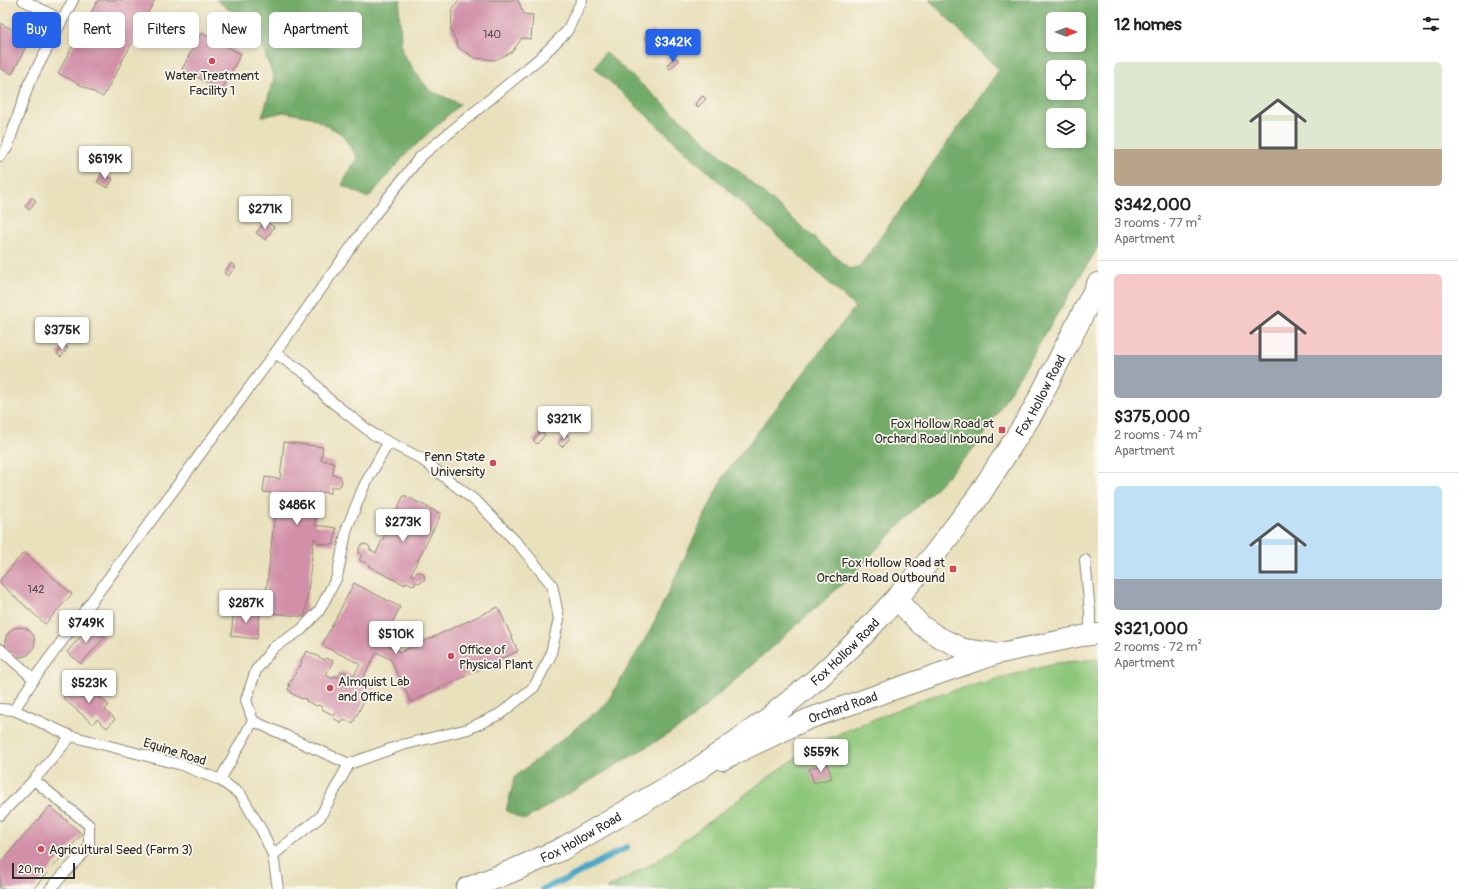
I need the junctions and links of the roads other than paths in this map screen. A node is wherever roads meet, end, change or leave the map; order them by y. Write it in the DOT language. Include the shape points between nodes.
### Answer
graph roads {
  1 [pos="23,0"];
  2 [pos="73,0"];
  3 [pos="582,0"];
  4 [pos="62,20"];
  5 [pos="0,156"];
  6 [pos="1098,284"];
  7 [pos="275,354"];
  8 [pos="388,443"];
  9 [pos="1085,560"];
  10 [pos="896,599"];
  11 [pos="1094,635"];
  12 [pos="0,649"];
  13 [pos="996,654"];
  14 [pos="34,679"];
  15 [pos="0,709"];
  16 [pos="14,710"];
  17 [pos="253,721"];
  18 [pos="72,736"];
  19 [pos="349,764"];
  20 [pos="694,772"];
  21 [pos="34,780"];
  22 [pos="220,780"];
  23 [pos="0,815"];
  24 [pos="273,855"];
  25 [pos="50,889"];
  26 [pos="278,889"];
  27 [pos="467,889"];
  1 -- 4 [label="lane"];
  2 -- 4 [label="lane"];
  3 -- 7 [label="lane" via="567,31 546,52 420,157 372,218"];
  4 -- 5 [label="lane" via="29,83 7,148"];
  6 -- 10 [label="main road, Fox Hollow Road" via="1032,413 978,497 934,555"];
  7 -- 8 [label="lane" via="306,374 327,398"];
  7 -- 14 [label="lane"];
  8 -- 17 [label="lane" via="364,486 347,528 337,577 319,611 301,630 274,647 256,670 246,700"];
  8 -- 19 [label="lane" via="420,458 478,503 521,547 552,585 560,619 550,657 534,687 500,714 468,728 402,745"];
  9 -- 11 [label="lane"];
  10 -- 13 [label="street, Orchard Road" via="937,636 963,649"];
  10 -- 20 [label="main road, Fox Hollow Road" via="818,678 768,719"];
  11 -- 13 [label="street, Orchard Road"];
  12 -- 14 [label="lane"];
  13 -- 20 [label="street, Orchard Road" via="808,719"];
  14 -- 16 [label="lane"];
  15 -- 16 [label="lane, Equine Road"];
  16 -- 18 [label="lane, Equine Road"];
  17 -- 19 [label="lane"];
  17 -- 22 [label="lane"];
  18 -- 21 [label="lane"];
  18 -- 22 [label="lane, Equine Road" via="182,765"];
  19 -- 24 [label="lane" via="320,817"];
  20 -- 27 [label="main road, Fox Hollow Road" via="562,849"];
  21 -- 23 [label="lane"];
  21 -- 25 [label="lane" via="89,825 89,847"];
  22 -- 24 [label="lane, Equine Road" via="241,795"];
  24 -- 26 [label="lane, Equine Road"];
}
